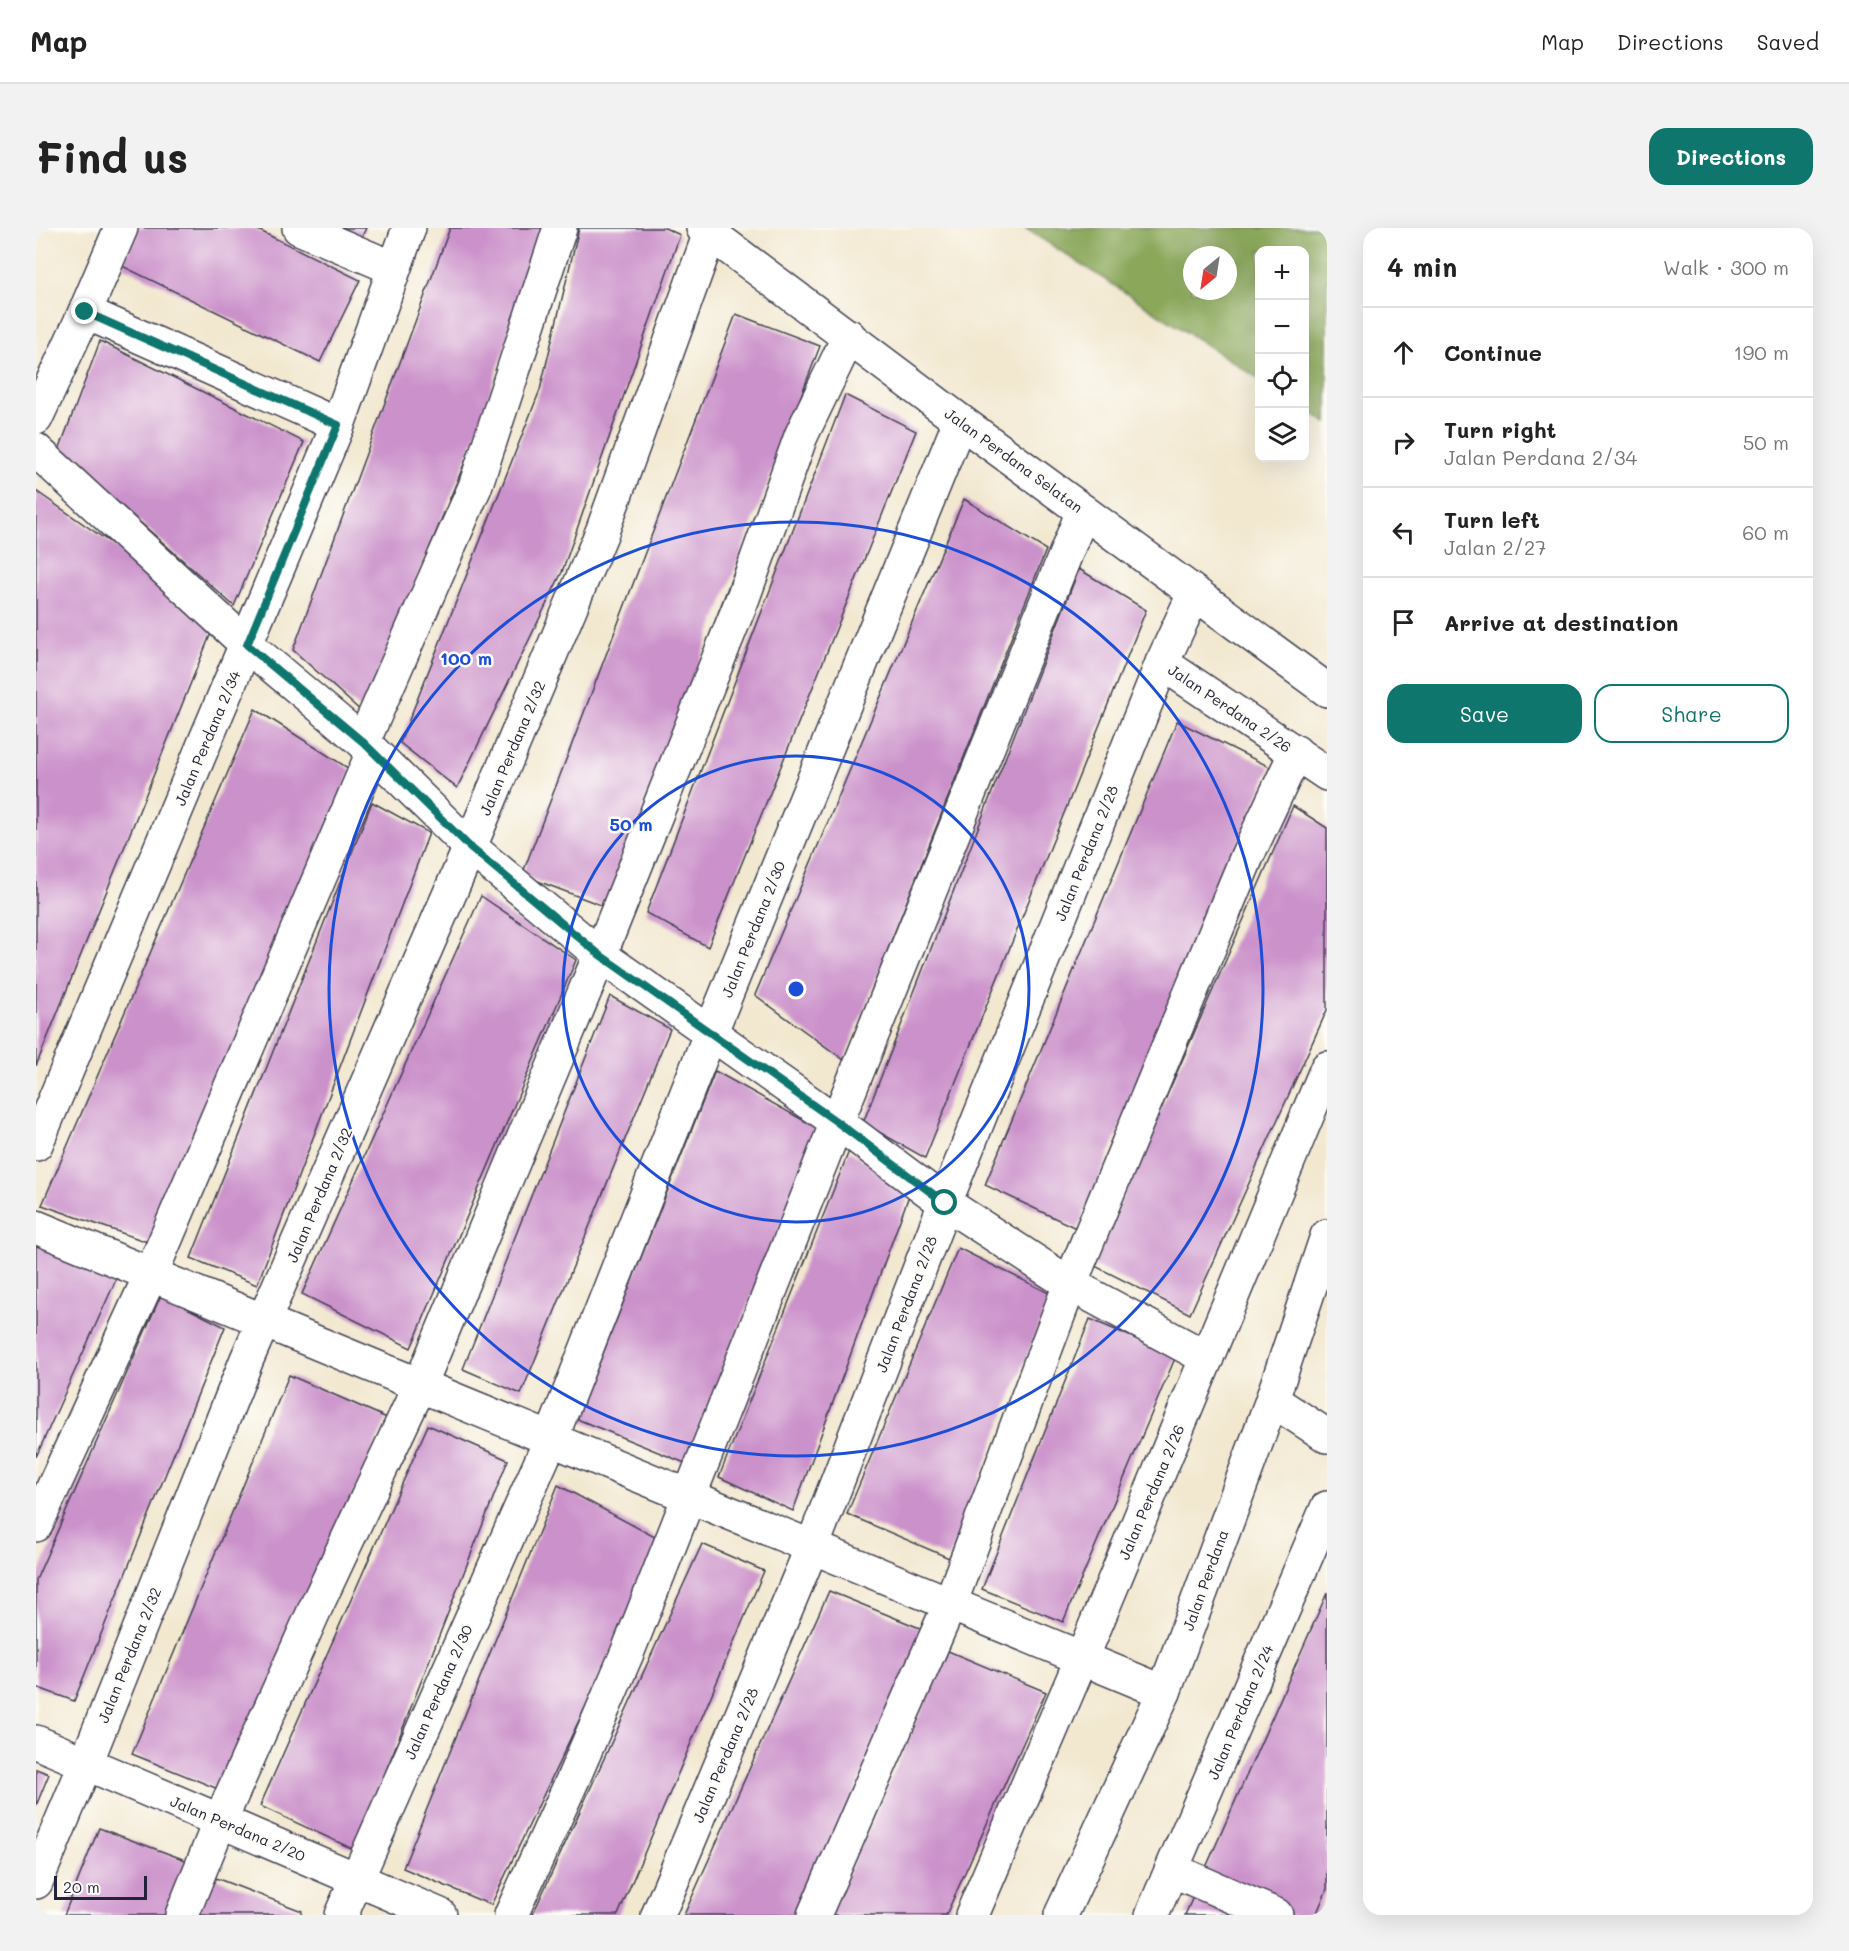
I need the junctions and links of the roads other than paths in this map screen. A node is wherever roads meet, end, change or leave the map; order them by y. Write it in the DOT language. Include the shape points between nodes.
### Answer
graph roads {
  1 [pos="121,228"];
  2 [pos="299,228"];
  3 [pos="409,228"];
  4 [pos="560,228"];
  5 [pos="706,231"];
  6 [pos="393,268"];
  7 [pos="85,312"];
  8 [pos="849,336"];
  9 [pos="36,417"];
  10 [pos="960,421"];
  11 [pos="338,425"];
  12 [pos="36,450"];
  13 [pos="1083,511"];
  14 [pos="1194,594"];
  15 [pos="247,645"];
  16 [pos="1162,663"];
  17 [pos="1327,690"];
  18 [pos="368,747"];
  19 [pos="1296,752"];
  20 [pos="1327,774"];
  21 [pos="470,847"];
  22 [pos="600,955"];
  23 [pos="710,1034"];
  24 [pos="1327,1068"];
  25 [pos="837,1122"];
  26 [pos="36,1144"];
  27 [pos="945,1203"];
  28 [pos="36,1227"];
  29 [pos="1327,1236"];
  30 [pos="151,1274"];
  31 [pos="1070,1284"];
  32 [pos="265,1321"];
  33 [pos="1208,1358"];
  34 [pos="420,1385"];
  35 [pos="1272,1400"];
  36 [pos="1327,1436"];
  37 [pos="551,1439"];
  38 [pos="690,1497"];
  39 [pos="1327,1508"];
  40 [pos="36,1525"];
  41 [pos="812,1547"];
  42 [pos="950,1604"];
  43 [pos="1082,1658"];
  44 [pos="1164,1692"];
  45 [pos="36,1742"];
  46 [pos="86,1763"];
  47 [pos="220,1821"];
  48 [pos="1172,1870"];
  49 [pos="356,1878"];
  50 [pos="36,1882"];
  51 [pos="182,1915"];
  52 [pos="341,1915"];
  53 [pos="440,1915"];
  54 [pos="511,1915"];
  55 [pos="658,1915"];
  56 [pos="814,1915"];
  57 [pos="972,1915"];
  58 [pos="1061,1915"];
  59 [pos="1152,1915"];
  60 [pos="1276,1915"];
  1 -- 7 [label="street"];
  2 -- 6 [label="street"];
  3 -- 6 [label="street, Jalan Perdana 2/34"];
  4 -- 18 [label="street" via="475,487"];
  5 -- 8 [label="street, Jalan Perdana Selatan"];
  5 -- 21 [label="street, Jalan Perdana 2/32" via="602,532"];
  6 -- 11 [label="street, Jalan Perdana 2/34"];
  7 -- 9 [label="street"];
  7 -- 11 [label="street"];
  8 -- 10 [label="street, Jalan Perdana Selatan"];
  8 -- 22 [label="street" via="801,436 744,595"];
  10 -- 13 [label="street, Jalan Perdana Selatan"];
  10 -- 23 [label="street, Jalan Perdana 2/30"];
  11 -- 15 [label="street, Jalan Perdana 2/34"];
  12 -- 15 [label="street"];
  13 -- 14 [label="street, Jalan Perdana Selatan"];
  13 -- 25 [label="street"];
  14 -- 16 [label="street, Jalan Perdana 2/28"];
  14 -- 17 [label="street, Jalan Perdana Selatan"];
  15 -- 18 [label="street"];
  15 -- 26 [label="street, Jalan Perdana 2/34"];
  16 -- 19 [label="street, Jalan Perdana 2/26"];
  16 -- 27 [label="street, Jalan Perdana 2/28"];
  18 -- 21 [label="street"];
  18 -- 30 [label="street"];
  19 -- 20 [label="street, Jalan Perdana 2/26"];
  19 -- 31 [label="street" via="1248,854"];
  21 -- 22 [label="street"];
  21 -- 32 [label="street, Jalan Perdana 2/32"];
  22 -- 23 [label="street"];
  22 -- 34 [label="street"];
  23 -- 25 [label="street"];
  23 -- 37 [label="street, Jalan Perdana 2/30"];
  24 -- 33 [label="street, Jalan Perdana 2/26"];
  25 -- 27 [label="street"];
  25 -- 38 [label="street"];
  27 -- 31 [label="street"];
  27 -- 41 [label="street, Jalan Perdana 2/28"];
  28 -- 30 [label="street"];
  29 -- 35 [label="street, Jalan Perdana"];
  30 -- 32 [label="street"];
  30 -- 40 [label="street"];
  31 -- 33 [label="street"];
  31 -- 42 [label="street"];
  32 -- 34 [label="street"];
  32 -- 46 [label="street, Jalan Perdana 2/32"];
  33 -- 43 [label="street, Jalan Perdana 2/26"];
  34 -- 37 [label="street"];
  34 -- 47 [label="street"];
  35 -- 36 [label="street"];
  35 -- 44 [label="street, Jalan Perdana"];
  37 -- 38 [label="street"];
  37 -- 49 [label="street, Jalan Perdana 2/30"];
  38 -- 41 [label="street"];
  38 -- 54 [label="street" via="587,1747"];
  39 -- 48 [label="street, Jalan Perdana 2/24"];
  41 -- 42 [label="street"];
  41 -- 55 [label="street, Jalan Perdana 2/28"];
  42 -- 43 [label="street"];
  42 -- 56 [label="street"];
  43 -- 44 [label="street"];
  43 -- 57 [label="street, Jalan Perdana 2/26"];
  44 -- 58 [label="street, Jalan Perdana"];
  45 -- 46 [label="street, Jalan Perdana 2/20"];
  46 -- 47 [label="street, Jalan Perdana 2/20"];
  46 -- 50 [label="street, Jalan Perdana 2/32"];
  47 -- 49 [label="street, Jalan Perdana 2/20"];
  47 -- 51 [label="street"];
  48 -- 59 [label="street, Jalan Perdana 2/24"];
  48 -- 60 [label="street"];
  49 -- 52 [label="street, Jalan Perdana 2/30"];
  49 -- 53 [label="street, Jalan Perdana 2/20"];
}
